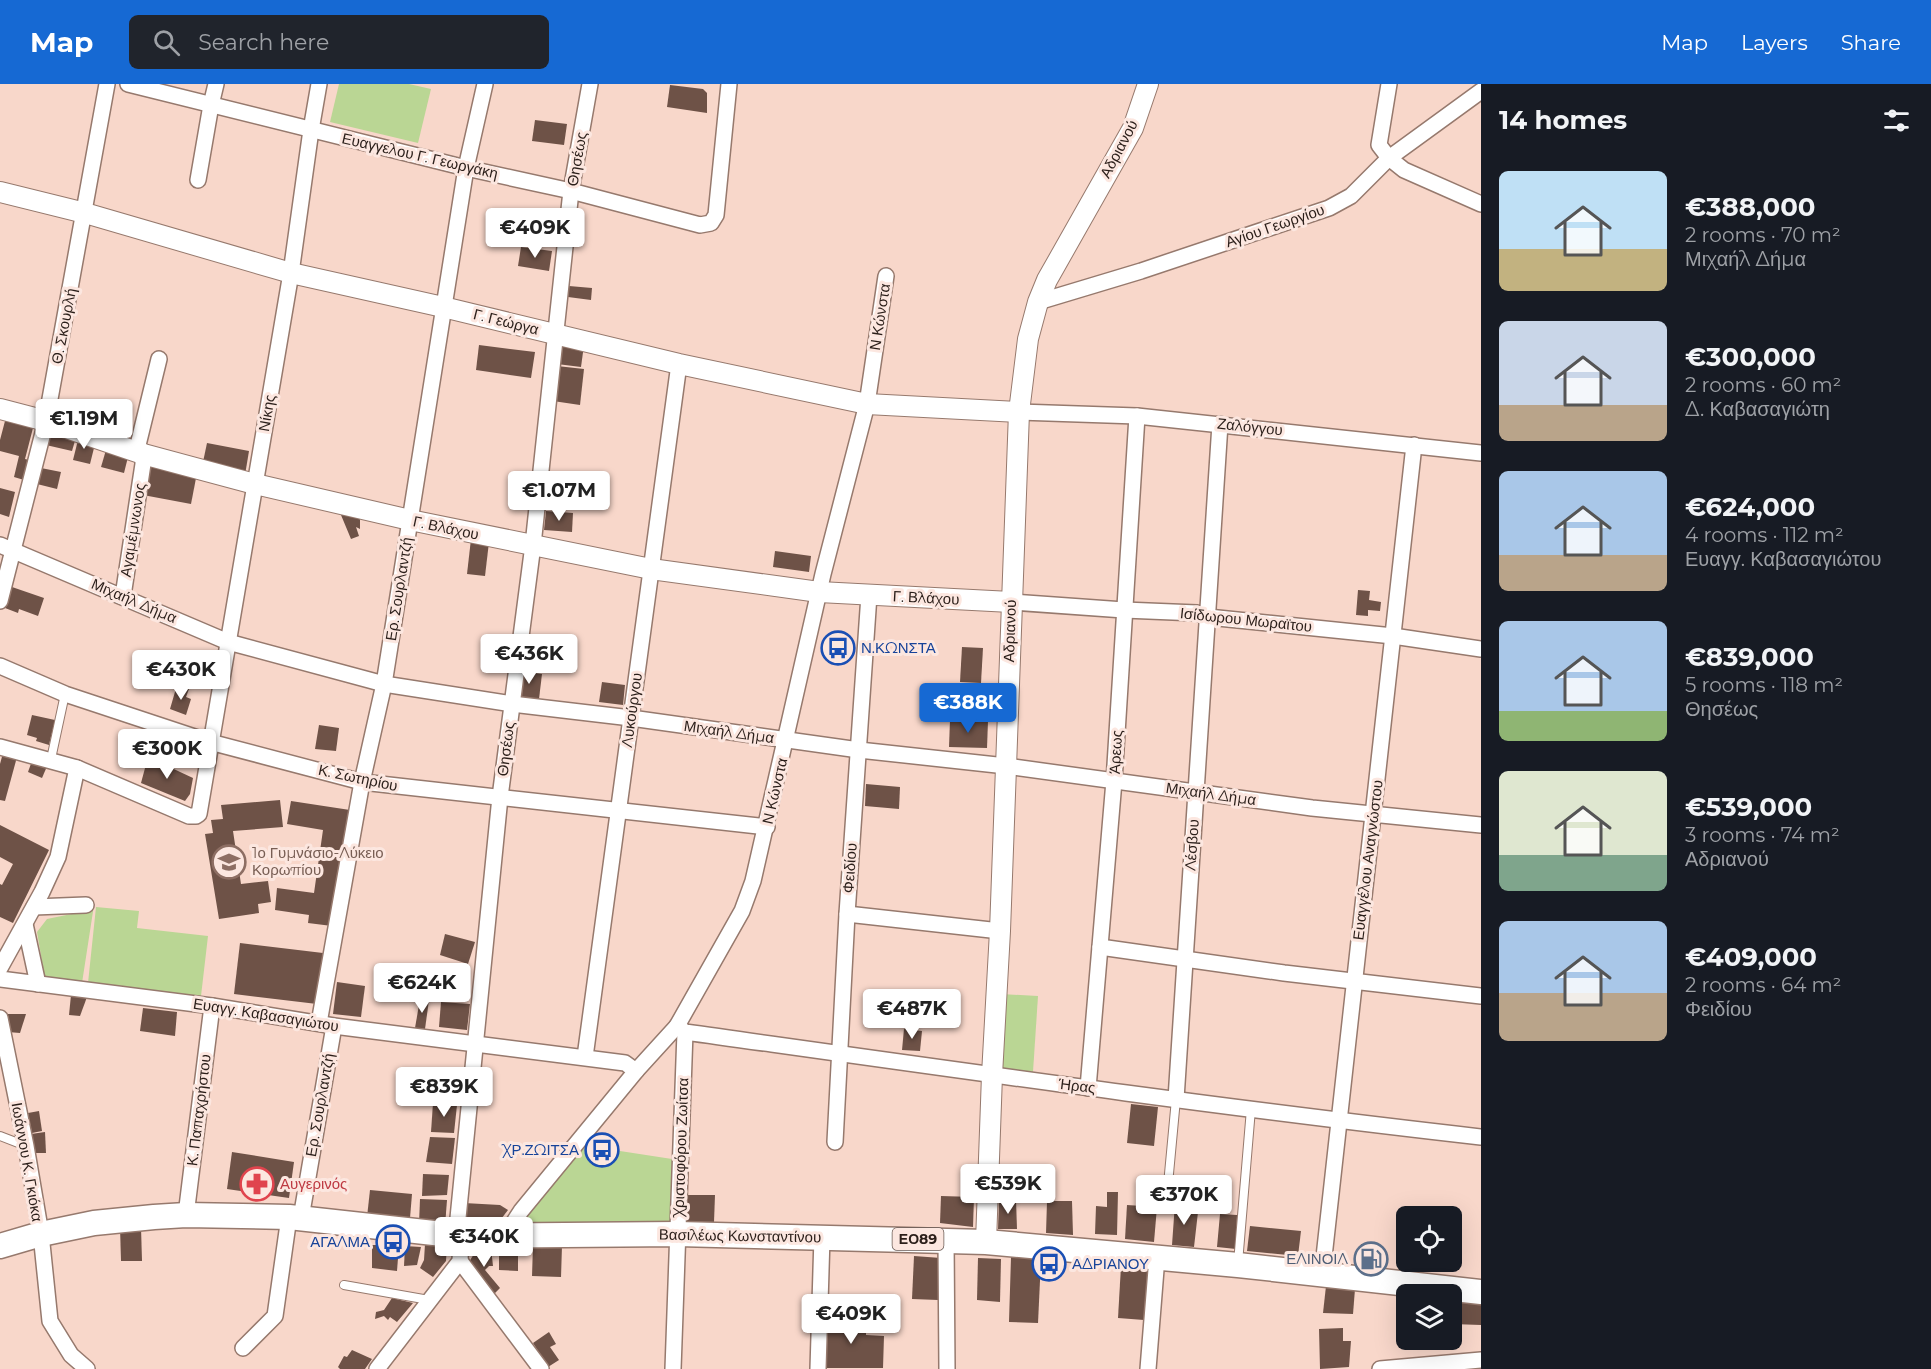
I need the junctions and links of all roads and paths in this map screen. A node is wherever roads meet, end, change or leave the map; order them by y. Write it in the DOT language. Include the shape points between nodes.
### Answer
graph roads {
  1 [pos="107,84"];
  2 [pos="128,84"];
  3 [pos="216,84"];
  4 [pos="319,84"];
  5 [pos="485,84"];
  6 [pos="590,84"];
  7 [pos="729,84"];
  8 [pos="1148,84"];
  9 [pos="1389,84"];
  10 [pos="1481,91"];
  11 [pos="211,105"];
  12 [pos="311,130"];
  13 [pos="1389,158"];
  14 [pos="466,168"];
  15 [pos="198,180"];
  16 [pos="571,191"];
  17 [pos="0,192"];
  18 [pos="1481,204"];
  19 [pos="85,213"];
  20 [pos="291,273"];
  21 [pos="886,276"];
  22 [pos="1038,302"];
  23 [pos="443,307"];
  24 [pos="557,335"];
  25 [pos="159,359"];
  26 [pos="679,364"];
  27 [pos="867,404"];
  28 [pos="0,409"];
  29 [pos="1019,412"];
  30 [pos="1137,416"];
  31 [pos="46,421"];
  32 [pos="1220,424"];
  33 [pos="1414,445"];
  34 [pos="1481,453"];
  35 [pos="143,454"];
  36 [pos="255,484"];
  37 [pos="410,520"];
  38 [pos="533,545"];
  39 [pos="7,548"];
  40 [pos="651,568"];
  41 [pos="819,592"];
  42 [pos="869,595"];
  43 [pos="123,596"];
  44 [pos="0,601"];
  45 [pos="1011,602"];
  46 [pos="1124,610"];
  47 [pos="1208,617"];
  48 [pos="1393,636"];
  49 [pos="228,642"];
  50 [pos="1481,649"];
  51 [pos="0,666"];
  52 [pos="384,684"];
  53 [pos="65,694"];
  54 [pos="512,704"];
  55 [pos="631,718"];
  56 [pos="786,740"];
  57 [pos="210,742"];
  58 [pos="0,747"];
  59 [pos="859,750"];
  60 [pos="51,759"];
  61 [pos="1006,766"];
  62 [pos="77,768"];
  63 [pos="1114,781"];
  64 [pos="362,782"];
  65 [pos="1196,793"];
  66 [pos="500,797"];
  67 [pos="618,810"];
  68 [pos="1373,814"];
  69 [pos="1481,825"];
  70 [pos="767,827"];
  71 [pos="86,905"];
  72 [pos="34,907"];
  73 [pos="847,914"];
  74 [pos="25,924"];
  75 [pos="1000,931"];
  76 [pos="1100,947"];
  77 [pos="1185,958"];
  78 [pos="0,968"];
  79 [pos="0,979"];
  80 [pos="1354,981"];
  81 [pos="38,984"];
  82 [pos="1481,996"];
  83 [pos="212,1006"];
  84 [pos="0,1018"];
  85 [pos="326,1025"];
  86 [pos="681,1029"];
  87 [pos="2,1041"];
  88 [pos="475,1043"];
  89 [pos="840,1054"];
  90 [pos="585,1057"];
  91 [pos="636,1071"];
  92 [pos="992,1075"];
  93 [pos="1088,1088"];
  94 [pos="1176,1099"];
  95 [pos="1251,1109"];
  96 [pos="1339,1121"];
  97 [pos="0,1136"];
  98 [pos="1481,1137"];
  99 [pos="835,1142"];
  100 [pos="26,1146"];
  101 [pos="1167,1195"];
  102 [pos="186,1215"];
  103 [pos="295,1218"];
  104 [pos="41,1234"];
  105 [pos="678,1234"];
  106 [pos="460,1236"];
  107 [pos="511,1237"];
  108 [pos="822,1237"];
  109 [pos="946,1240"];
  110 [pos="986,1242"];
  111 [pos="0,1246"];
  112 [pos="1156,1257"];
  113 [pos="460,1261"];
  114 [pos="1238,1265"];
  115 [pos="1339,1273"];
  116 [pos="344,1285"];
  117 [pos="1481,1292"];
  118 [pos="429,1300"];
  119 [pos="243,1348"];
  120 [pos="1481,1360"];
  121 [pos="87,1369"];
  122 [pos="377,1369"];
  123 [pos="541,1369"];
  124 [pos="673,1369"];
  125 [pos="818,1369"];
  126 [pos="947,1369"];
  127 [pos="1148,1369"];
  128 [pos="1380,1369"];
  1 -- 19 [label="street, Θ. Σκουρλή"];
  2 -- 11 [label="street, Ευαγγελου Γ. Γεωργάκη"];
  3 -- 11 [label="street"];
  4 -- 12 [label="street, Νίκης"];
  5 -- 14 [label="street, Ερ. Σουρλαντζή"];
  6 -- 16 [label="street, Θησέως"];
  7 -- 16 [label="street, Ευαγγελου Γ. Γεωργάκη" via="716,215 711,223 700,225"];
  8 -- 22 [label="street, Αδριανού" via="1133,128"];
  9 -- 13 [label="street" via="1379,145"];
  10 -- 13 [label="street, Αγίου Γεωργίου"];
  11 -- 12 [label="street, Ευαγγελου Γ. Γεωργάκη"];
  11 -- 15 [label="street"];
  12 -- 14 [label="street, Ευαγγελου Γ. Γεωργάκη"];
  12 -- 20 [label="street, Νίκης"];
  13 -- 18 [label="street" via="1404,170"];
  13 -- 22 [label="street, Αγίου Γεωργίου" via="1351,196 1329,208"];
  14 -- 16 [label="street, Ευαγγελου Γ. Γεωργάκη"];
  14 -- 23 [label="street, Ερ. Σουρλαντζή"];
  16 -- 24 [label="street, Θησέως"];
  17 -- 19 [label="street, Γ. Γεώργα"];
  19 -- 20 [label="street, Γ. Γεώργα"];
  19 -- 31 [label="street, Θ. Σκουρλή"];
  20 -- 23 [label="street, Γ. Γεώργα"];
  20 -- 36 [label="street, Νίκης"];
  21 -- 27 [label="street, Ν Κώνστα"];
  22 -- 29 [label="street, Αδριανού" via="1028,339"];
  23 -- 24 [label="street, Γ. Γεώργα"];
  23 -- 37 [label="street, Ερ. Σουρλαντζή"];
  24 -- 26 [label="street, Γ. Γεώργα"];
  24 -- 38 [label="street, Θησέως"];
  25 -- 35 [label="street, Αγαμέμνωνος" via="138,445"];
  26 -- 27 [label="street, Γ. Γεώργα"];
  26 -- 40 [label="street, Λυκούργου"];
  27 -- 29 [label="street, Γ. Γεώργα"];
  27 -- 41 [label="street, Ν Κώνστα"];
  28 -- 31 [label="street, Γ. Βλάχου"];
  29 -- 30 [label="street, Ζαλόγγου"];
  29 -- 45 [label="street, Αδριανού"];
  30 -- 32 [label="street, Ζαλόγγου"];
  30 -- 46 [label="street, Άρεως"];
  31 -- 35 [label="street, Γ. Βλάχου"];
  31 -- 39 [label="street, Θ. Σκουρλή"];
  32 -- 33 [label="street, Ζαλόγγου"];
  32 -- 47 [label="street, Λέσβου"];
  33 -- 34 [label="street, Ζαλόγγου"];
  33 -- 48 [label="street, Ευαγγέλου Αναγνώστου"];
  35 -- 36 [label="street, Γ. Βλάχου"];
  35 -- 43 [label="street, Αγαμέμνωνος"];
  36 -- 37 [label="street, Γ. Βλάχου"];
  36 -- 49 [label="street, Νίκης"];
  37 -- 38 [label="street, Γ. Βλάχου"];
  37 -- 52 [label="street, Ερ. Σουρλαντζή"];
  38 -- 40 [label="street, Γ. Βλάχου"];
  38 -- 54 [label="street, Θησέως"];
  39 -- 43 [label="street, Μιχαήλ Δήμα"];
  39 -- 44 [label="street, Θ. Σκουρλή"];
  40 -- 41 [label="street, Γ. Βλάχου"];
  40 -- 55 [label="street, Λυκούργου"];
  41 -- 42 [label="street, Γ. Βλάχου"];
  41 -- 56 [label="street, Ν Κώνστα"];
  42 -- 45 [label="street, Γ. Βλάχου"];
  42 -- 59 [label="street, Φειδίου"];
  43 -- 49 [label="street, Μιχαήλ Δήμα"];
  45 -- 46 [label="street, Ισίδωρου Μωραϊτου"];
  45 -- 61 [label="street, Αδριανού"];
  46 -- 47 [label="street, Ισίδωρου Μωραϊτου" via="1197,613"];
  46 -- 63 [label="street, Άρεως"];
  47 -- 48 [label="street, Ισίδωρου Μωραϊτου"];
  47 -- 65 [label="street, Λέσβου"];
  48 -- 50 [label="street, Ισίδωρου Μωραϊτου"];
  48 -- 68 [label="street, Ευαγγέλου Αναγνώστου"];
  49 -- 52 [label="street, Μιχαήλ Δήμα"];
  49 -- 57 [label="street, Νίκης"];
  51 -- 53 [label="street, Κ. Σωτηρίου"];
  52 -- 54 [label="street, Μιχαήλ Δήμα"];
  52 -- 64 [label="street, Ερ. Σουρλαντζή"];
  53 -- 57 [label="street, Κ. Σωτηρίου"];
  53 -- 60 [label="lane"];
  54 -- 55 [label="street, Μιχαήλ Δήμα"];
  54 -- 66 [label="street, Θησέως"];
  55 -- 56 [label="street, Μιχαήλ Δήμα"];
  55 -- 67 [label="street, Λυκούργου"];
  56 -- 59 [label="street, Μιχαήλ Δήμα"];
  56 -- 70 [label="street, Ν Κώνστα"];
  57 -- 62 [label="street, Νίκης" via="196,816"];
  57 -- 64 [label="street, Κ. Σωτηρίου"];
  58 -- 60 [label="street"];
  59 -- 61 [label="street, Μιχαήλ Δήμα"];
  59 -- 73 [label="street, Φειδίου"];
  60 -- 62 [label="street"];
  61 -- 63 [label="street, Μιχαήλ Δήμα"];
  61 -- 75 [label="street, Αδριανού"];
  62 -- 72 [label="street" via="58,857"];
  63 -- 65 [label="street, Μιχαήλ Δήμα"];
  63 -- 76 [label="street, Άρεως"];
  64 -- 66 [label="street, Κ. Σωτηρίου"];
  64 -- 85 [label="street, Ερ. Σουρλαντζή"];
  65 -- 68 [label="street, Μιχαήλ Δήμα"];
  65 -- 77 [label="street, Λέσβου"];
  66 -- 67 [label="street, Κ. Σωτηρίου"];
  66 -- 88 [label="street, Θησέως"];
  67 -- 70 [label="street, Κ. Σωτηρίου"];
  67 -- 90 [label="street, Λυκούργου"];
  68 -- 69 [label="street, Μιχαήλ Δήμα"];
  68 -- 80 [label="street, Ευαγγέλου Αναγνώστου"];
  70 -- 86 [label="street, Ν Κώνστα" via="742,911"];
  71 -- 72 [label="street"];
  72 -- 74 [label="street"];
  73 -- 75 [label="street"];
  73 -- 89 [label="street, Φειδίου"];
  74 -- 78 [label="street"];
  74 -- 81 [label="street"];
  75 -- 92 [label="street, Αδριανού"];
  76 -- 77 [label="street"];
  76 -- 93 [label="street, Άρεως"];
  77 -- 80 [label="street"];
  77 -- 94 [label="street, Λέσβου"];
  79 -- 81 [label="street, Ευαγγ. Καβασαγιώτου"];
  80 -- 82 [label="street"];
  80 -- 96 [label="street, Ευαγγέλου Αναγνώστου"];
  81 -- 83 [label="street, Ευαγγ. Καβασαγιώτου"];
  83 -- 85 [label="street, Ευαγγ. Καβασαγιώτου"];
  83 -- 102 [label="street, Κ. Παπαχρήστου"];
  84 -- 87 [label="street, Ιωάννου Κ. Γκιόκα"];
  85 -- 88 [label="street, Ευαγγ. Καβασαγιώτου"];
  85 -- 103 [label="street, Ερ. Σουρλαντζή"];
  86 -- 89 [label="street, Ήρας"];
  86 -- 91 [label="street, Ν Κώνστα"];
  86 -- 105 [label="street, Χριστοφόρου Ζωίτσα"];
  87 -- 100 [label="street, Ιωάννου Κ. Γκιόκα"];
  88 -- 90 [label="street, Ευαγγ. Καβασαγιώτου"];
  88 -- 106 [label="street, Θησέως" via="458,1218"];
  89 -- 92 [label="street, Ήρας"];
  89 -- 99 [label="street, Φειδίου"];
  90 -- 91 [label="street, Ευαγγ. Καβασαγιώτου" via="625,1063"];
  91 -- 107 [label="street, Ν Κώνστα" via="521,1211 512,1225"];
  92 -- 93 [label="street, Ήρας"];
  92 -- 110 [label="street, Αδριανού"];
  93 -- 94 [label="street, Ήρας"];
  94 -- 95 [label="street, Ήρας"];
  94 -- 101 [label="lane, Λέσβου"];
  95 -- 96 [label="street, Ήρας"];
  95 -- 114 [label="lane"];
  96 -- 98 [label="street, Ήρας"];
  96 -- 115 [label="street, Ευαγγέλου Αναγνώστου"];
  97 -- 100 [label="lane"];
  100 -- 104 [label="street, Ιωάννου Κ. Γκιόκα"];
  102 -- 103 [label="main road, Βασιλέως Κωνσταντίνου / ΕΟ89"];
  102 -- 104 [label="main road, Βασιλέως Κωνσταντίνου / ΕΟ89" via="94,1223"];
  103 -- 106 [label="main road, Βασιλέως Κωνσταντίνου / ΕΟ89"];
  103 -- 119 [label="street, Ερ. Σουρλαντζή" via="274,1316"];
  104 -- 111 [label="main road, Βασιλέως Κωνσταντίνου / ΕΟ89"];
  104 -- 121 [label="street, Ιωάννου Κ. Γκιόκα" via="50,1321 71,1355"];
  105 -- 107 [label="main road, Βασιλέως Κωνσταντίνου / ΕΟ89"];
  105 -- 108 [label="main road, Βασιλέως Κωνσταντίνου / ΕΟ89"];
  105 -- 124 [label="street, Χριστοφόρου Ζωίτσα"];
  106 -- 107 [label="main road, Βασιλέως Κωνσταντίνου / ΕΟ89"];
  106 -- 113 [label="street, Θησέως"];
  108 -- 109 [label="main road, Βασιλέως Κωνσταντίνου / ΕΟ89"];
  108 -- 125 [label="street"];
  109 -- 110 [label="main road, Βασιλέως Κωνσταντίνου / ΕΟ89"];
  109 -- 126 [label="street"];
  110 -- 112 [label="main road, Βασιλέως Κωνσταντίνου / ΕΟ89"];
  112 -- 114 [label="main road, Βασιλέως Κωνσταντίνου / ΕΟ89"];
  112 -- 127 [label="street"];
  113 -- 118 [label="street"];
  113 -- 123 [label="street"];
  114 -- 115 [label="main road, Βασιλέως Κωνσταντίνου / ΕΟ89"];
  115 -- 117 [label="main road, Βασιλέως Κωνσταντίνου / ΕΟ89"];
  116 -- 118 [label="lane"];
  118 -- 122 [label="street"];
  120 -- 128 [label="street"];
}
